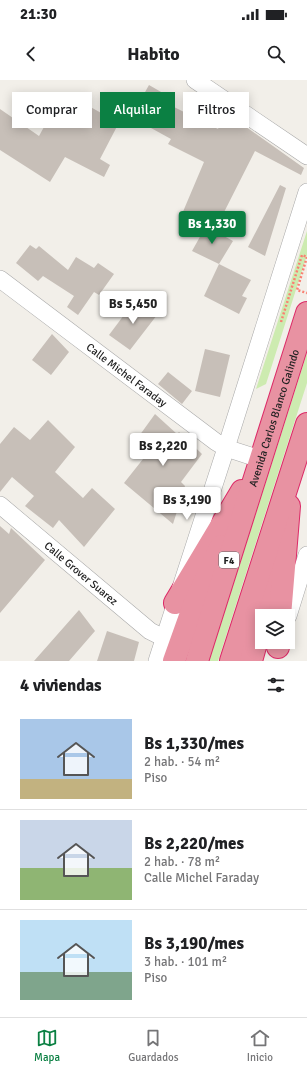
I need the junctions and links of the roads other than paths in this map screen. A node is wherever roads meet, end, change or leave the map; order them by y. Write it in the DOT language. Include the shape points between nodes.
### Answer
graph roads {
  1 [pos="194,80"];
  2 [pos="307,156"];
  3 [pos="307,192"];
  4 [pos="0,279"];
  5 [pos="307,313"];
  6 [pos="307,424"];
  7 [pos="226,448"];
  8 [pos="260,459"];
  9 [pos="292,469"];
  10 [pos="0,505"];
  11 [pos="307,556"];
  12 [pos="175,603"];
  13 [pos="264,609"];
  14 [pos="281,609"];
  15 [pos="290,609"];
  16 [pos="164,638"];
  17 [pos="255,646"];
  18 [pos="157,661"];
  19 [pos="174,661"];
  20 [pos="197,661"];
  21 [pos="231,661"];
  22 [pos="251,661"];
  1 -- 2 [label="street"];
  3 -- 7 [label="street"];
  4 -- 7 [label="street, Calle Michel Faraday"];
  5 -- 8 [label="highway, Avenida Carlos Blanco Galindo / F4"];
  6 -- 9 [label="highway"];
  7 -- 8 [label="street, Calle Michel Faraday"];
  7 -- 12 [label="street"];
  8 -- 12 [label="highway"];
  8 -- 19 [label="highway" via="194,606"];
  8 -- 20 [label="highway, Avenida Carlos Blanco Galindo / F4"];
  9 -- 13 [label="highway"];
  9 -- 14 [label="highway"];
  9 -- 21 [label="highway"];
  10 -- 16 [label="street, Calle Grover Suarez" via="150,631"];
  11 -- 15 [label="street"];
  12 -- 16 [label="street"];
  16 -- 18 [label="street"];
  17 -- 22 [label="highway"];
}
